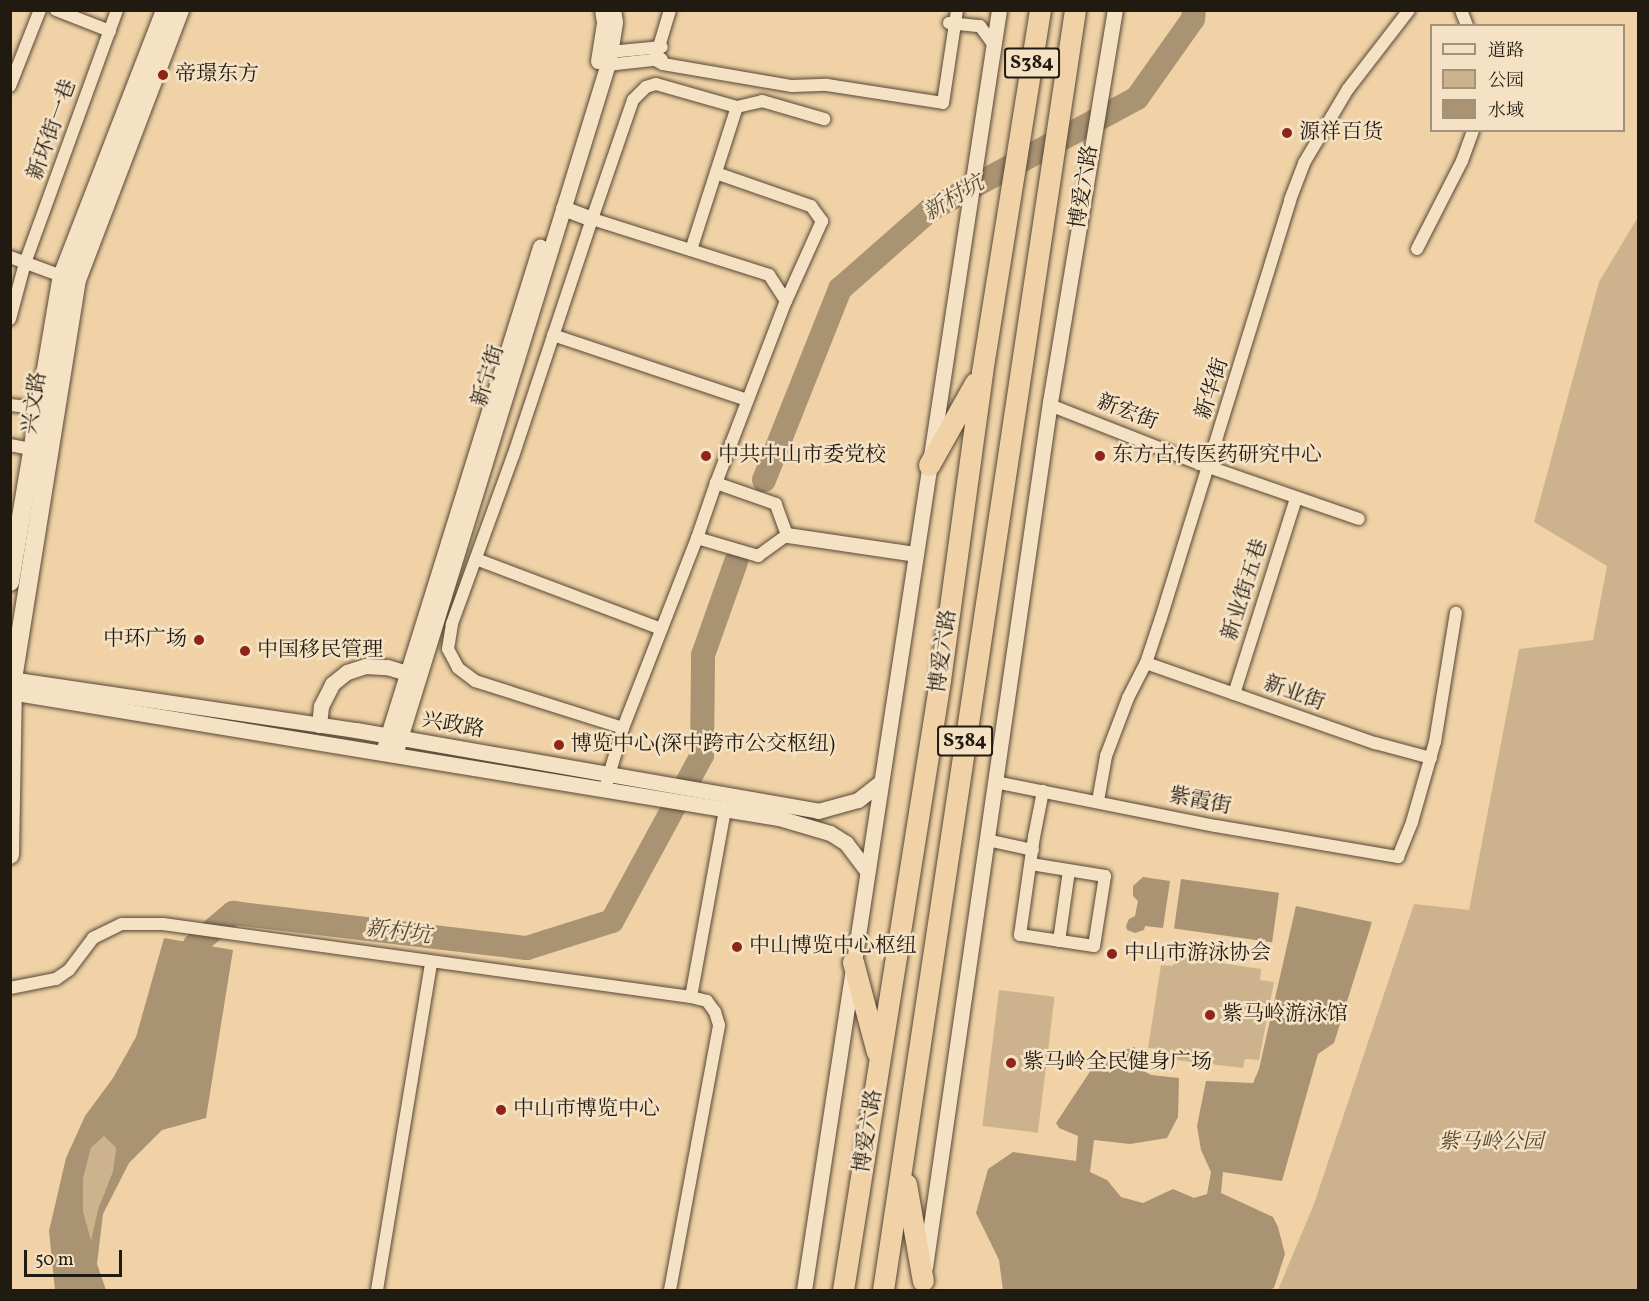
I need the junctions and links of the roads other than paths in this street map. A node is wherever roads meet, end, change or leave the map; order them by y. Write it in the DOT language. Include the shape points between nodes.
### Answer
graph roads {
  1 [pos="40,10"];
  2 [pos="56,10"];
  3 [pos="117,10"];
  4 [pos="165,10"];
  5 [pos="180,10"];
  6 [pos="602,10"];
  7 [pos="613,10"];
  8 [pos="670,10"];
  9 [pos="676,10"];
  10 [pos="999,10"];
  11 [pos="1040,10"];
  12 [pos="1075,10"];
  13 [pos="1081,10"];
  14 [pos="1114,10"];
  15 [pos="1409,10"];
  16 [pos="953,17"];
  17 [pos="110,31"];
  18 [pos="993,44"];
  19 [pos="660,53"];
  20 [pos="608,59"];
  21 [pos="1067,64"];
  22 [pos="10,86"];
  23 [pos="737,107"];
  24 [pos="824,119"];
  25 [pos="1472,132"];
  26 [pos="716,173"];
  27 [pos="563,208"];
  28 [pos="592,219"];
  29 [pos="1417,249"];
  30 [pos="691,250"];
  31 [pos="10,257"];
  32 [pos="25,263"];
  33 [pos="69,278"];
  34 [pos="786,301"];
  35 [pos="10,319"];
  36 [pos="553,335"];
  37 [pos="982,372"];
  38 [pos="747,400"];
  39 [pos="10,405"];
  40 [pos="1050,405"];
  41 [pos="39,408"];
  42 [pos="10,445"];
  43 [pos="31,448"];
  44 [pos="929,465"];
  45 [pos="1208,467"];
  46 [pos="716,483"];
  47 [pos="1296,499"];
  48 [pos="1359,519"];
  49 [pos="787,535"];
  50 [pos="697,538"];
  51 [pos="916,554"];
  52 [pos="476,559"];
  53 [pos="10,582"];
  54 [pos="1456,612"];
  55 [pos="661,629"];
  56 [pos="1146,663"];
  57 [pos="407,673"];
  58 [pos="12,686"];
  59 [pos="1234,694"];
  60 [pos="319,725"];
  61 [pos="623,728"];
  62 [pos="391,745"];
  63 [pos="1431,758"];
  64 [pos="607,782"];
  65 [pos="995,782"];
  66 [pos="880,783"];
  67 [pos="1043,791"];
  68 [pos="1098,801"];
  69 [pos="728,803"];
  70 [pos="987,840"];
  71 [pos="1033,850"];
  72 [pos="10,855"];
  73 [pos="1031,864"];
  74 [pos="867,871"];
  75 [pos="1069,871"];
  76 [pos="1059,941"];
  77 [pos="853,962"];
  78 [pos="430,963"];
  79 [pos="10,988"];
  80 [pos="691,997"];
  81 [pos="880,1061"];
  82 [pos="903,1169"];
  83 [pos="922,1286"];
  84 [pos="377,1290"];
  85 [pos="670,1290"];
  86 [pos="804,1290"];
  87 [pos="843,1290"];
  88 [pos="883,1290"];
  1 -- 22 [label="street"];
  2 -- 17 [label="street"];
  3 -- 17 [label="street, 新环街一巷"];
  4 -- 33 [label="main road, 兴文路"];
  5 -- 33 [label="main road, 兴文路"];
  6 -- 57 [label="street" via="598,61"];
  7 -- 20 [label="street, 新宁街" via="615,22"];
  8 -- 19 [label="street"];
  9 -- 19 [label="street"];
  10 -- 18 [label="street, 博爱六路"];
  11 -- 37 [label="highway, 博爱六路 / S384"];
  12 -- 21 [label="highway, 博爱六路 / S384"];
  13 -- 21 [label="main road"];
  14 -- 40 [label="street, 博爱六路"];
  15 -- 45 [label="street, 新华街" via="1348,89 1304,163"];
  16 -- 18 [label="street" via="980,26"];
  16 -- 19 [label="street" via="942,103 827,85 792,86 663,64"];
  17 -- 32 [label="street, 新环街一巷"];
  18 -- 44 [label="street, 博爱六路"];
  19 -- 20 [label="street"];
  20 -- 27 [label="street, 新宁街"];
  21 -- 82 [label="highway, 博爱六路 / S384"];
  23 -- 24 [label="street" via="762,101"];
  23 -- 26 [label="street"];
  23 -- 28 [label="street" via="656,84 646,87 633,100"];
  25 -- 29 [label="street" via="1462,161"];
  26 -- 30 [label="street"];
  26 -- 34 [label="street" via="811,206 822,221"];
  27 -- 28 [label="street"];
  27 -- 62 [label="street, 新宁街"];
  28 -- 30 [label="street"];
  28 -- 36 [label="street"];
  30 -- 34 [label="street" via="770,275"];
  31 -- 32 [label="street"];
  32 -- 33 [label="street"];
  32 -- 35 [label="street, 新环街一巷"];
  33 -- 41 [label="main road, 兴文路"];
  33 -- 58 [label="main road, 兴文路"];
  34 -- 38 [label="street"];
  36 -- 38 [label="street"];
  36 -- 52 [label="street"];
  37 -- 44 [label="highway"];
  37 -- 81 [label="highway, 博爱六路 / S384" via="940,680"];
  38 -- 46 [label="street"];
  39 -- 41 [label="street"];
  40 -- 45 [label="street, 新宏街"];
  40 -- 65 [label="street, 博爱六路"];
  41 -- 43 [label="main road, 兴文路"];
  42 -- 43 [label="street"];
  43 -- 53 [label="main road, 兴文路"];
  44 -- 51 [label="street, 博爱六路"];
  45 -- 47 [label="street, 新宏街"];
  45 -- 56 [label="street, 新华街"];
  46 -- 49 [label="street" via="776,504"];
  46 -- 50 [label="street"];
  47 -- 48 [label="street, 新宏街"];
  47 -- 59 [label="street, 新业街五巷"];
  49 -- 50 [label="street" via="758,556"];
  49 -- 51 [label="street"];
  50 -- 55 [label="street"];
  51 -- 66 [label="street, 博爱六路"];
  52 -- 55 [label="street"];
  52 -- 61 [label="street" via="452,624 448,648 458,668 475,681"];
  54 -- 63 [label="street"];
  55 -- 61 [label="street"];
  56 -- 59 [label="street, 新业街"];
  56 -- 68 [label="street, 新华街" via="1128,698 1107,756"];
  57 -- 60 [label="street" via="387,666 365,666 347,672 332,684 321,706"];
  57 -- 62 [label="street"];
  58 -- 60 [label="street, 兴政路"];
  58 -- 62 [label="street, 兴政路"];
  58 -- 72 [label="main road, 兴文路"];
  59 -- 63 [label="street, 新业街" via="1375,743"];
  60 -- 62 [label="street, 兴政路"];
  61 -- 64 [label="street"];
  62 -- 64 [label="street, 兴政路"];
  63 -- 68 [label="street, 紫霞街" via="1398,857"];
  64 -- 69 [label="street, 兴政路"];
  65 -- 67 [label="street, 紫霞街"];
  65 -- 70 [label="street, 博爱六路"];
  66 -- 69 [label="street, 兴政路" via="858,801 818,811"];
  66 -- 74 [label="street, 博爱六路"];
  67 -- 68 [label="street, 紫霞街"];
  67 -- 71 [label="street"];
  69 -- 74 [label="street, 兴政路" via="830,833 846,843"];
  69 -- 80 [label="street"];
  70 -- 71 [label="street"];
  70 -- 83 [label="street, 博爱六路"];
  71 -- 73 [label="street"];
  73 -- 75 [label="street"];
  73 -- 76 [label="street" via="1020,935"];
  74 -- 77 [label="street, 博爱六路"];
  75 -- 76 [label="street"];
  75 -- 76 [label="street" via="1105,876 1094,946"];
  77 -- 81 [label="highway"];
  77 -- 86 [label="street, 博爱六路"];
  78 -- 79 [label="street" via="183,926 122,924 93,938 69,970 56,979"];
  78 -- 80 [label="street"];
  78 -- 84 [label="street"];
  80 -- 85 [label="street" via="707,1001 719,1025"];
  81 -- 87 [label="highway, 博爱六路 / S384"];
  82 -- 83 [label="highway"];
  82 -- 88 [label="highway, 博爱六路 / S384"];
}
